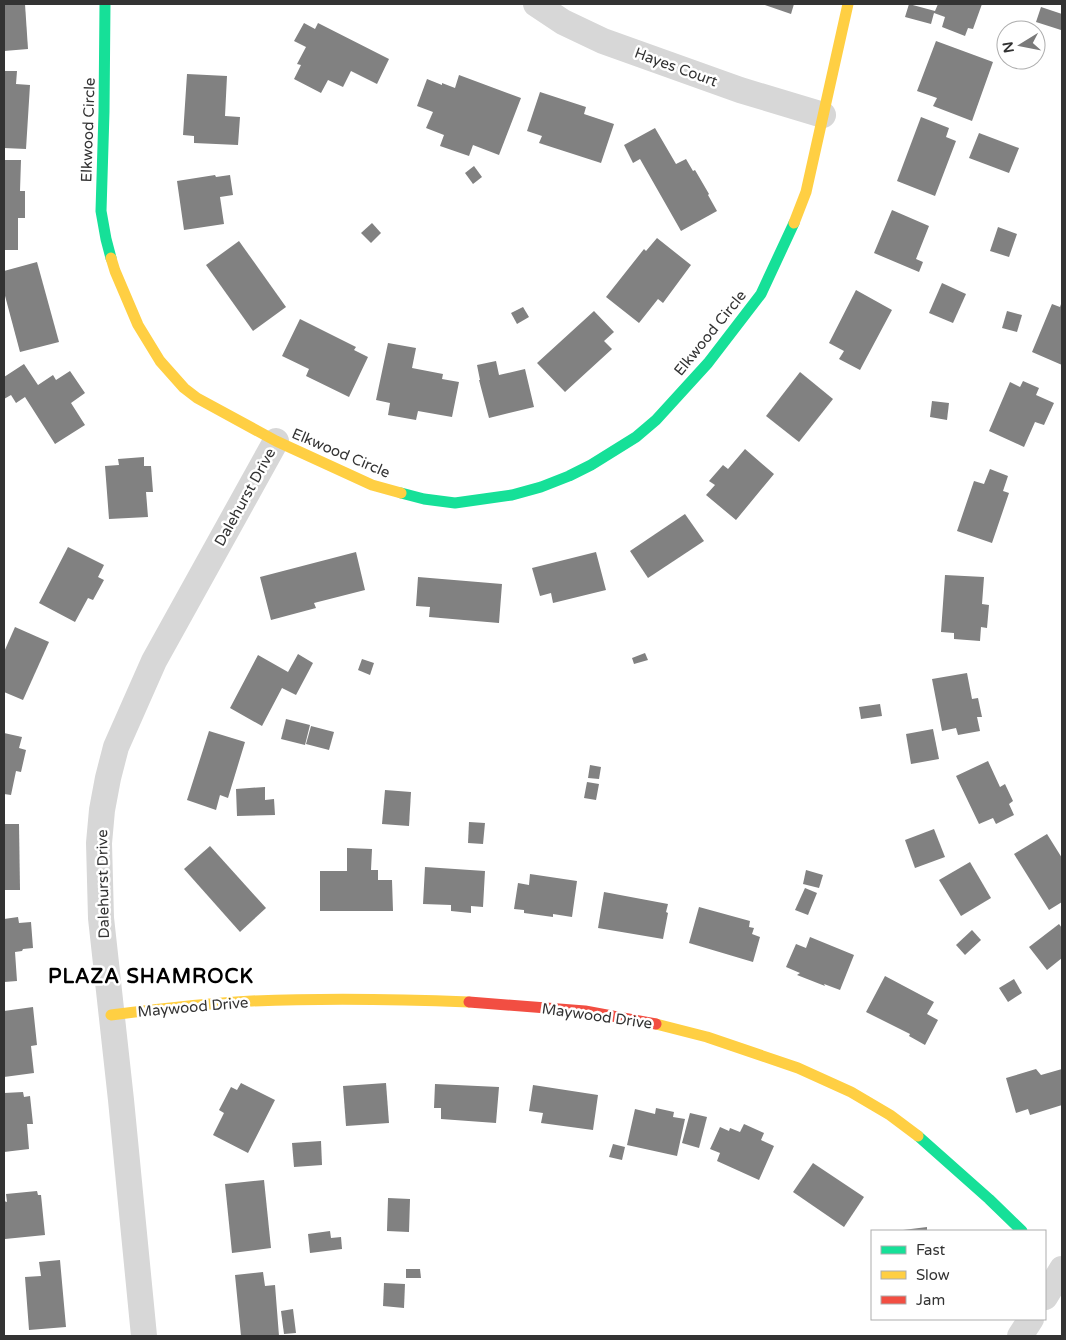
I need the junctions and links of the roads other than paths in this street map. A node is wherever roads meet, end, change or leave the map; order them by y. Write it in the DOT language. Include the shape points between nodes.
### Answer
graph roads {
  1 [pos="105,4"];
  2 [pos="536,4"];
  3 [pos="848,4"];
  4 [pos="823,115"];
  5 [pos="276,441"];
  6 [pos="111,1015"];
  7 [pos="1021,1230"];
  8 [pos="1030,1320"];
  9 [pos="144,1336"];
  10 [pos="1020,1336"];
  1 -- 5 [label="street, Elkwood Circle" via="102,211 115,271 138,325 160,361 184,388"];
  2 -- 4 [label="street, Hayes Court" via="563,22 603,41 740,90"];
  3 -- 4 [label="street, Elkwood Circle"];
  4 -- 5 [label="street, Elkwood Circle" via="806,192 790,236 760,294 708,364 656,420 636,437 591,465 541,487 455,503 424,499 372,485"];
  5 -- 6 [label="street, Dalehurst Drive" via="154,661 116,747 102,810 99,843"];
  6 -- 7 [label="street, Maywood Drive" via="251,1001 390,999 585,1011 665,1026 798,1068 890,1114"];
  6 -- 9 [label="street, Dalehurst Drive"];
  8 -- 10 [label="street"];
}
